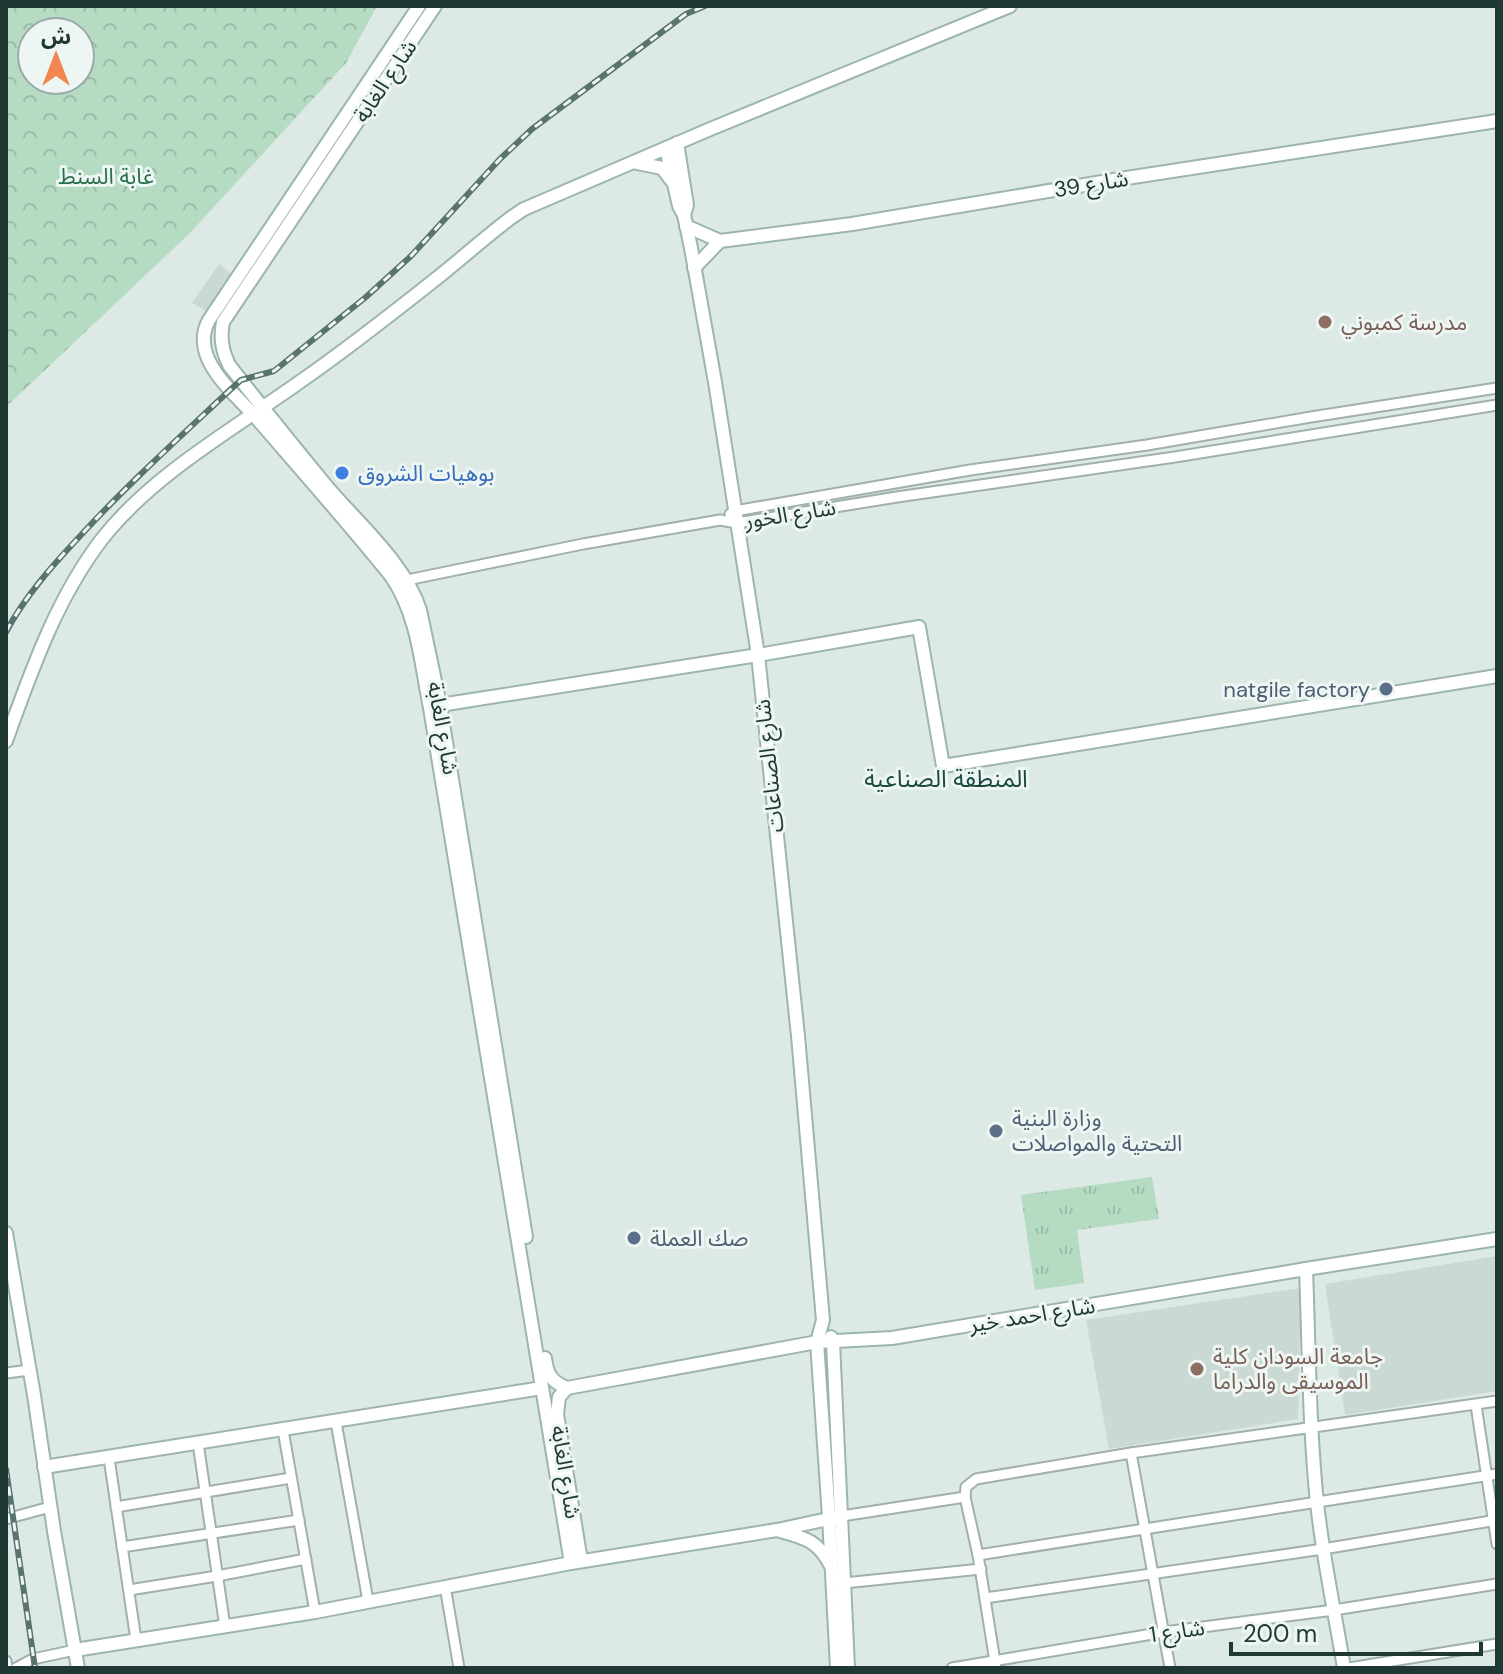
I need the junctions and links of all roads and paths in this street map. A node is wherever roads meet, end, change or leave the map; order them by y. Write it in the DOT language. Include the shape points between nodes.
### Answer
graph roads {
  1 [pos="419,6"];
  2 [pos="435,6"];
  3 [pos="1010,6"];
  4 [pos="1497,121"];
  5 [pos="672,146"];
  6 [pos="634,163"];
  7 [pos="675,188"];
  8 [pos="685,221"];
  9 [pos="720,241"];
  10 [pos="694,268"];
  11 [pos="1497,388"];
  12 [pos="1497,405"];
  13 [pos="258,411"];
  14 [pos="1311,417"];
  15 [pos="1314,435"];
  16 [pos="970,470"];
  17 [pos="973,486"];
  18 [pos="736,517"];
  19 [pos="407,580"];
  20 [pos="758,655"];
  21 [pos="1497,676"];
  22 [pos="440,705"];
  23 [pos="6,741"];
  24 [pos="1497,1239"];
  25 [pos="7,1242"];
  26 [pos="1306,1269"];
  27 [pos="823,1320"];
  28 [pos="817,1342"];
  29 [pos="833,1342"];
  30 [pos="30,1370"];
  31 [pos="6,1373"];
  32 [pos="542,1388"];
  33 [pos="567,1388"];
  34 [pos="1497,1401"];
  35 [pos="1476,1405"];
  36 [pos="336,1422"];
  37 [pos="1311,1429"];
  38 [pos="283,1430"];
  39 [pos="198,1443"];
  40 [pos="1131,1453"];
  41 [pos="109,1458"];
  42 [pos="559,1466"];
  43 [pos="44,1467"];
  44 [pos="1497,1474"];
  45 [pos="1486,1476"];
  46 [pos="291,1478"];
  47 [pos="206,1492"];
  48 [pos="965,1497"];
  49 [pos="1317,1503"];
  50 [pos="50,1507"];
  51 [pos="116,1507"];
  52 [pos="835,1517"];
  53 [pos="6,1518"];
  54 [pos="299,1520"];
  55 [pos="1495,1520"];
  56 [pos="1145,1529"];
  57 [pos="777,1530"];
  58 [pos="211,1534"];
  59 [pos="566,1535"];
  60 [pos="1497,1544"];
  61 [pos="122,1547"];
  62 [pos="1323,1549"];
  63 [pos="978,1555"];
  64 [pos="306,1559"];
  65 [pos="576,1562"];
  66 [pos="548,1567"];
  67 [pos="832,1569"];
  68 [pos="981,1569"];
  69 [pos="1153,1575"];
  70 [pos="217,1576"];
  71 [pos="844,1583"];
  72 [pos="1497,1584"];
  73 [pos="445,1586"];
  74 [pos="129,1590"];
  75 [pos="985,1598"];
  76 [pos="368,1601"];
  77 [pos="1334,1610"];
  78 [pos="315,1612"];
  79 [pos="225,1627"];
  80 [pos="1164,1632"];
  81 [pos="136,1640"];
  82 [pos="1497,1644"];
  83 [pos="75,1650"];
  84 [pos="6,1661"];
  85 [pos="995,1664"];
  86 [pos="7,1668"];
  87 [pos="16,1668"];
  88 [pos="78,1668"];
  89 [pos="459,1668"];
  90 [pos="837,1668"];
  91 [pos="848,1668"];
  92 [pos="952,1668"];
  93 [pos="1170,1668"];
  94 [pos="1346,1668"];
  1 -- 13 [label="street, شارع الغابة" via="205,326 209,362 230,390"];
  2 -- 13 [label="street, شارع الغابة" via="223,322 224,355"];
  3 -- 5 [label="street"];
  4 -- 9 [label="street, شارع 39"];
  5 -- 6 [label="street"];
  5 -- 7 [label="street"];
  5 -- 8 [label="street" via="687,205"];
  6 -- 7 [label="street" via="662,168"];
  6 -- 13 [label="street" via="524,209"];
  7 -- 8 [label="street"];
  8 -- 9 [label="street"];
  8 -- 10 [label="street, شارع الصناعات"];
  9 -- 10 [label="street"];
  10 -- 18 [label="street, شارع الصناعات"];
  11 -- 14 [label="street"];
  12 -- 15 [label="street"];
  13 -- 19 [label="street, شارع الغابة"];
  13 -- 23 [label="street" via="136,502 103,539 50,628"];
  13 -- 32 [label="street, شارع الغابة" via="384,567 410,610"];
  14 -- 15 [label="street"];
  14 -- 16 [label="street"];
  15 -- 17 [label="street, شارع الخور"];
  16 -- 17 [label="street"];
  16 -- 18 [label="street"];
  17 -- 18 [label="street, شارع الخور"];
  18 -- 19 [label="street, شارع الخور"];
  18 -- 20 [label="street, شارع الصناعات"];
  19 -- 22 [label="street, شارع الغابة" via="420,610"];
  20 -- 21 [label="street" via="919,627 943,766"];
  20 -- 22 [label="street"];
  20 -- 27 [label="street, شارع الصناعات"];
  22 -- 33 [label="street, شارع الغابة" via="546,1366 551,1379"];
  24 -- 26 [label="street, شارع احمد خير"];
  25 -- 30 [label="street"];
  26 -- 29 [label="street, شارع احمد خير" via="892,1338"];
  26 -- 37 [label="street"];
  27 -- 28 [label="street"];
  27 -- 29 [label="street"];
  28 -- 29 [label="street, شارع احمد خير"];
  28 -- 33 [label="street, شارع احمد خير"];
  28 -- 52 [label="street"];
  29 -- 52 [label="street"];
  30 -- 31 [label="street"];
  30 -- 43 [label="street"];
  32 -- 36 [label="street"];
  32 -- 42 [label="street, شارع الغابة"];
  33 -- 42 [label="street, شارع الغابة" via="557,1407"];
  34 -- 35 [label="street"];
  35 -- 37 [label="street"];
  35 -- 45 [label="street"];
  36 -- 38 [label="street"];
  36 -- 76 [label="street"];
  37 -- 40 [label="street"];
  37 -- 49 [label="street"];
  38 -- 39 [label="street"];
  38 -- 46 [label="street"];
  39 -- 41 [label="street"];
  39 -- 47 [label="street"];
  40 -- 48 [label="street" via="976,1479 966,1487"];
  40 -- 56 [label="street"];
  41 -- 43 [label="street"];
  41 -- 51 [label="street"];
  42 -- 59 [label="street, شارع الغابة"];
  42 -- 65 [label="street, شارع الغابة"];
  43 -- 50 [label="street"];
  44 -- 45 [label="street"];
  45 -- 49 [label="street"];
  45 -- 55 [label="street"];
  46 -- 47 [label="street"];
  46 -- 54 [label="street"];
  47 -- 51 [label="street"];
  47 -- 58 [label="street"];
  48 -- 52 [label="street"];
  48 -- 63 [label="street"];
  49 -- 56 [label="street"];
  49 -- 62 [label="street"];
  50 -- 53 [label="street"];
  50 -- 83 [label="street"];
  51 -- 61 [label="street"];
  52 -- 57 [label="street"];
  52 -- 67 [label="street"];
  52 -- 71 [label="street"];
  54 -- 58 [label="street"];
  54 -- 64 [label="street"];
  55 -- 60 [label="street"];
  55 -- 62 [label="street"];
  56 -- 63 [label="street"];
  56 -- 69 [label="street"];
  57 -- 65 [label="street"];
  57 -- 67 [label="street" via="817,1545"];
  58 -- 61 [label="street"];
  58 -- 70 [label="street"];
  59 -- 65 [label="street, شارع الغابة"];
  59 -- 66 [label="street" via="559,1556"];
  61 -- 74 [label="street"];
  62 -- 69 [label="street"];
  62 -- 77 [label="street"];
  63 -- 68 [label="street"];
  64 -- 70 [label="street"];
  64 -- 78 [label="street"];
  65 -- 66 [label="street"];
  66 -- 73 [label="street"];
  67 -- 90 [label="street"];
  68 -- 71 [label="street"];
  68 -- 75 [label="street"];
  69 -- 75 [label="street"];
  69 -- 80 [label="street"];
  70 -- 74 [label="street"];
  70 -- 79 [label="street"];
  71 -- 91 [label="street"];
  72 -- 77 [label="street, شارع 1"];
  73 -- 76 [label="street"];
  73 -- 89 [label="street"];
  74 -- 81 [label="street"];
  75 -- 85 [label="street"];
  76 -- 78 [label="street"];
  77 -- 80 [label="street, شارع 1"];
  77 -- 94 [label="street"];
  78 -- 79 [label="street"];
  79 -- 81 [label="street"];
  80 -- 85 [label="street, شارع 1"];
  80 -- 93 [label="street"];
  81 -- 83 [label="street"];
  82 -- 94 [label="street"];
  83 -- 87 [label="street"];
  83 -- 88 [label="street"];
  84 -- 86 [label="street"];
  85 -- 92 [label="street, شارع 1"];
}
